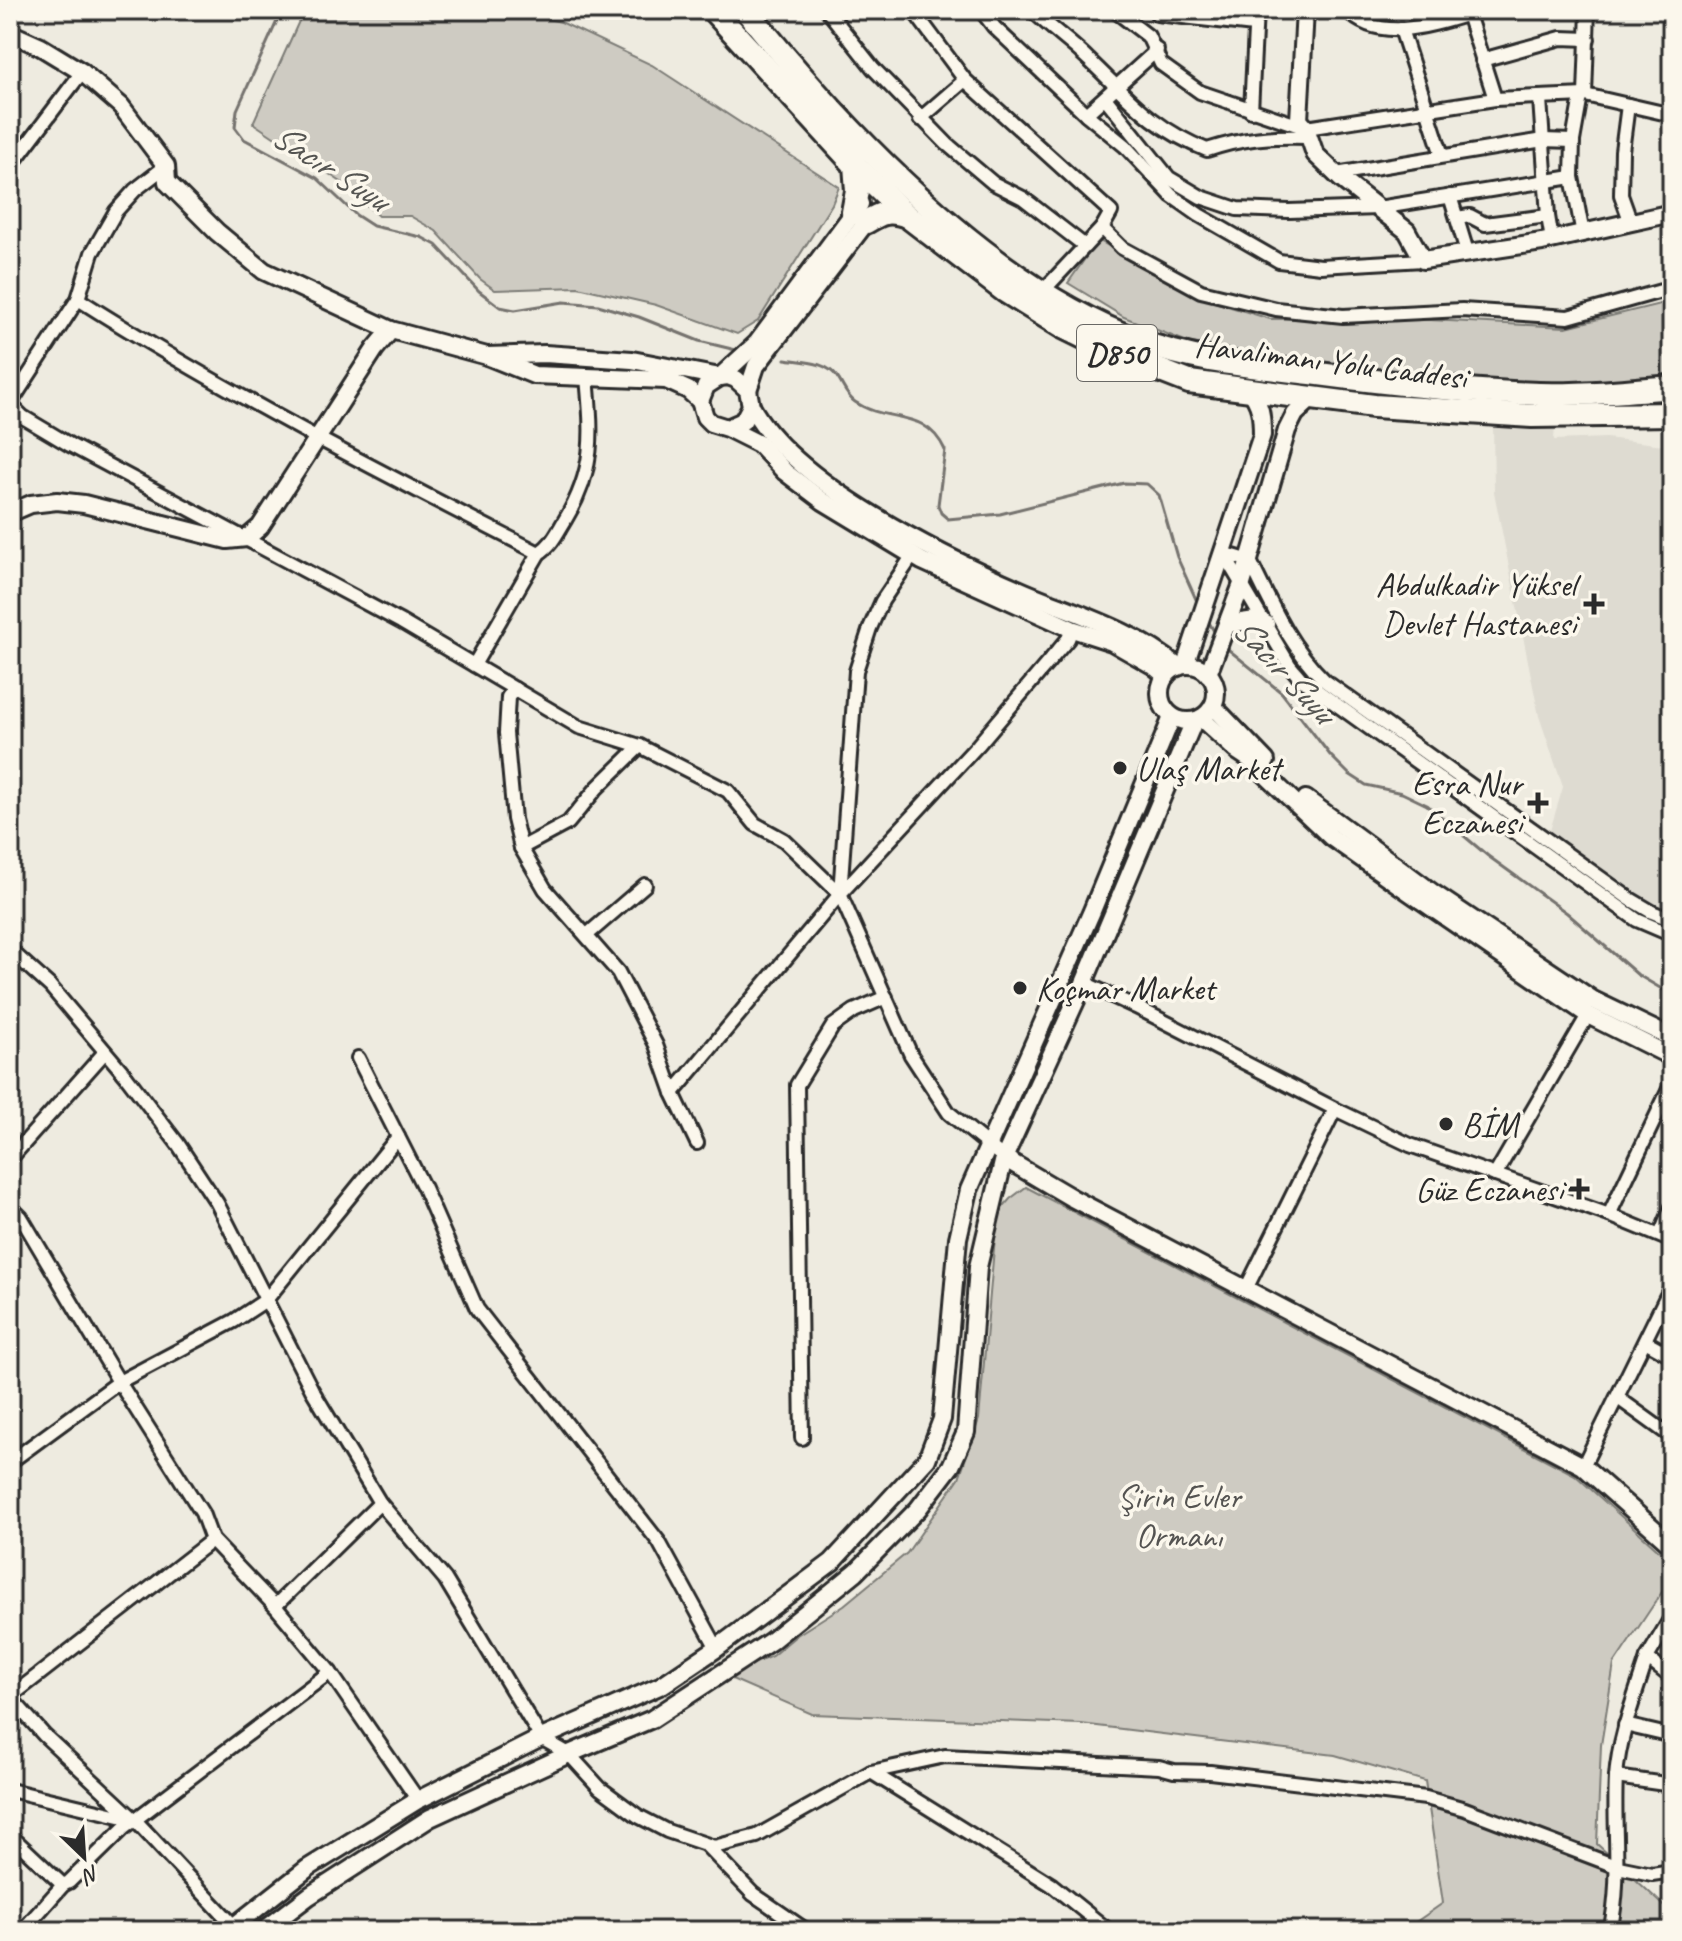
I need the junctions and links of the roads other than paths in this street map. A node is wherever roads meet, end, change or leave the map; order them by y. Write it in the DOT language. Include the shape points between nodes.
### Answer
graph roads {
  1 [pos="713,10"];
  2 [pos="746,10"];
  3 [pos="827,10"];
  4 [pos="913,10"];
  5 [pos="981,10"];
  6 [pos="1032,10"];
  7 [pos="1114,10"];
  8 [pos="1256,10"];
  9 [pos="1305,10"];
  10 [pos="1347,10"];
  11 [pos="1483,10"];
  12 [pos="1588,10"];
  13 [pos="1157,12"];
  14 [pos="1461,14"];
  15 [pos="1254,25"];
  16 [pos="1401,29"];
  17 [pos="10,33"];
  18 [pos="1148,36"];
  19 [pos="1588,39"];
  20 [pos="1157,50"];
  21 [pos="1482,60"];
  22 [pos="82,72"];
  23 [pos="965,80"];
  24 [pos="1117,88"];
  25 [pos="1583,96"];
  26 [pos="1106,99"];
  27 [pos="1495,99"];
  28 [pos="1540,99"];
  29 [pos="1628,105"];
  30 [pos="1251,111"];
  31 [pos="1425,111"];
  32 [pos="1086,114"];
  33 [pos="1672,115"];
  34 [pos="920,119"];
  35 [pos="1306,133"];
  36 [pos="1543,140"];
  37 [pos="1573,141"];
  38 [pos="1442,155"];
  39 [pos="855,165"];
  40 [pos="166,166"];
  41 [pos="10,167"];
  42 [pos="1336,174"];
  43 [pos="1572,177"];
  44 [pos="1547,179"];
  45 [pos="890,183"];
  46 [pos="1450,196"];
  47 [pos="1205,198"];
  48 [pos="1378,208"];
  49 [pos="1672,213"];
  50 [pos="1199,215"];
  51 [pos="907,216"];
  52 [pos="1548,216"];
  53 [pos="859,217"];
  54 [pos="1457,218"];
  55 [pos="1631,223"];
  56 [pos="1102,228"];
  57 [pos="1583,234"];
  58 [pos="1552,240"];
  59 [pos="1085,246"];
  60 [pos="1468,255"];
  61 [pos="1423,260"];
  62 [pos="1672,288"];
  63 [pos="1042,292"];
  64 [pos="78,299"];
  65 [pos="391,330"];
  66 [pos="487,356"];
  67 [pos="587,377"];
  68 [pos="720,377"];
  69 [pos="1669,387"];
  70 [pos="1249,389"];
  71 [pos="750,398"];
  72 [pos="1312,398"];
  73 [pos="700,401"];
  74 [pos="10,404"];
  75 [pos="1672,412"];
  76 [pos="727,428"];
  77 [pos="317,439"];
  78 [pos="10,513"];
  79 [pos="247,538"];
  80 [pos="539,553"];
  81 [pos="1223,553"];
  82 [pos="913,555"];
  83 [pos="1250,561"];
  84 [pos="1242,584"];
  85 [pos="1227,624"];
  86 [pos="1266,624"];
  87 [pos="1072,629"];
  88 [pos="474,665"];
  89 [pos="1176,669"];
  90 [pos="1208,674"];
  91 [pos="515,689"];
  92 [pos="1203,715"];
  93 [pos="1172,717"];
  94 [pos="640,746"];
  95 [pos="521,848"];
  96 [pos="645,885"];
  97 [pos="840,894"];
  98 [pos="1672,920"];
  99 [pos="587,935"];
  100 [pos="1672,935"];
  101 [pos="10,950"];
  102 [pos="1084,983"];
  103 [pos="886,997"];
  104 [pos="1588,1015"];
  105 [pos="1672,1038"];
  106 [pos="105,1052"];
  107 [pos="1672,1057"];
  108 [pos="358,1058"];
  109 [pos="1672,1083"];
  110 [pos="673,1093"];
  111 [pos="1335,1109"];
  112 [pos="398,1137"];
  113 [pos="697,1143"];
  114 [pos="989,1145"];
  115 [pos="1004,1158"];
  116 [pos="10,1159"];
  117 [pos="1495,1175"];
  118 [pos="10,1206"];
  119 [pos="1672,1207"];
  120 [pos="1609,1215"];
  121 [pos="1666,1238"];
  122 [pos="1672,1285"];
  123 [pos="1246,1289"];
  124 [pos="266,1300"];
  125 [pos="1659,1312"];
  126 [pos="1672,1320"];
  127 [pos="1645,1341"];
  128 [pos="1672,1356"];
  129 [pos="119,1382"];
  130 [pos="1618,1398"];
  131 [pos="1672,1437"];
  132 [pos="802,1438"];
  133 [pos="10,1462"];
  134 [pos="1583,1466"];
  135 [pos="380,1503"];
  136 [pos="212,1540"];
  137 [pos="1672,1545"];
  138 [pos="275,1606"];
  139 [pos="1672,1616"];
  140 [pos="717,1648"];
  141 [pos="1647,1658"];
  142 [pos="330,1672"];
  143 [pos="1672,1678"];
  144 [pos="10,1697"];
  145 [pos="1625,1725"];
  146 [pos="1672,1736"];
  147 [pos="541,1738"];
  148 [pos="569,1754"];
  149 [pos="871,1772"];
  150 [pos="1616,1777"];
  151 [pos="1672,1785"];
  152 [pos="10,1790"];
  153 [pos="418,1800"];
  154 [pos="135,1820"];
  155 [pos="10,1835"];
  156 [pos="707,1846"];
  157 [pos="1618,1867"];
  158 [pos="1672,1871"];
  159 [pos="63,1885"];
  160 [pos="231,1928"];
  161 [pos="22,1931"];
  162 [pos="263,1931"];
  163 [pos="807,1931"];
  164 [pos="1109,1931"];
  165 [pos="1610,1931"];
  1 -- 39 [label="highway, Havalimanı Yolu Caddesi / D850"];
  2 -- 45 [label="highway, Havalimanı Yolu Caddesi / D850"];
  3 -- 34 [label="street"];
  4 -- 23 [label="street"];
  5 -- 32 [label="street"];
  6 -- 24 [label="street"];
  7 -- 18 [label="street"];
  8 -- 15 [label="street"];
  9 -- 35 [label="street" via="1299,120"];
  10 -- 16 [label="street" via="1370,25"];
  11 -- 14 [label="street"];
  12 -- 19 [label="street"];
  13 -- 15 [label="street"];
  13 -- 18 [label="street"];
  14 -- 16 [label="street"];
  14 -- 21 [label="street"];
  15 -- 30 [label="street"];
  16 -- 31 [label="street"];
  17 -- 22 [label="street"];
  18 -- 20 [label="street"];
  19 -- 21 [label="street" via="1561,38"];
  19 -- 25 [label="street"];
  20 -- 24 [label="street"];
  20 -- 30 [label="street" via="1161,64 1200,92"];
  21 -- 27 [label="street"];
  22 -- 40 [label="street" via="121,106"];
  22 -- 41 [label="street"];
  23 -- 34 [label="street"];
  23 -- 56 [label="street" via="1111,212"];
  24 -- 26 [label="street"];
  24 -- 35 [label="street" via="1172,135 1207,150"];
  25 -- 28 [label="street"];
  25 -- 29 [label="street"];
  25 -- 37 [label="street"];
  26 -- 32 [label="street"];
  26 -- 47 [label="street" via="1169,178"];
  27 -- 28 [label="street"];
  27 -- 31 [label="street"];
  28 -- 36 [label="street"];
  29 -- 33 [label="street"];
  29 -- 55 [label="street" via="1621,195"];
  30 -- 35 [label="street"];
  31 -- 35 [label="street"];
  31 -- 38 [label="street"];
  32 -- 50 [label="street"];
  34 -- 59 [label="street" via="993,183 1023,198"];
  35 -- 42 [label="street" via="1315,154"];
  36 -- 37 [label="street"];
  36 -- 38 [label="street"];
  36 -- 44 [label="street"];
  37 -- 43 [label="street"];
  38 -- 42 [label="street"];
  39 -- 45 [label="highway, Havalimanı Yolu Caddesi / D850"];
  39 -- 53 [label="highway"];
  40 -- 64 [label="street" via="116,211 92,253"];
  40 -- 65 [label="street" via="167,182 264,271"];
  42 -- 48 [label="street"];
  43 -- 44 [label="street"];
  43 -- 57 [label="street"];
  44 -- 46 [label="street"];
  44 -- 52 [label="street"];
  45 -- 51 [label="highway, Havalimanı Yolu Caddesi / D850"];
  45 -- 53 [label="street"];
  45 -- 63 [label="highway, Havalimanı Yolu Caddesi / D850"];
  46 -- 48 [label="street"];
  46 -- 54 [label="street"];
  47 -- 48 [label="street" via="1237,209"];
  47 -- 50 [label="street"];
  48 -- 61 [label="street" via="1407,231"];
  49 -- 55 [label="street"];
  50 -- 61 [label="street" via="1279,261 1321,266"];
  51 -- 53 [label="highway" via="883,212"];
  51 -- 70 [label="highway, Havalimanı Yolu Caddesi / D850" via="1005,291 1061,326 1189,382"];
  52 -- 54 [label="street" via="1485,224 1470,216"];
  52 -- 58 [label="street"];
  53 -- 68 [label="street" via="757,343"];
  53 -- 71 [label="street" via="756,366"];
  54 -- 60 [label="street"];
  55 -- 57 [label="street"];
  56 -- 59 [label="street"];
  56 -- 62 [label="street" via="1122,248 1201,291 1276,309 1343,316 1462,310 1568,317"];
  57 -- 58 [label="street"];
  58 -- 60 [label="street"];
  59 -- 63 [label="street"];
  60 -- 61 [label="street"];
  63 -- 69 [label="highway, Havalimanı Yolu Caddesi / D850" via="1139,342 1215,362 1539,394"];
  64 -- 74 [label="street"];
  64 -- 77 [label="street"];
  65 -- 66 [label="street"];
  65 -- 77 [label="street"];
  66 -- 67 [label="street" via="534,375"];
  66 -- 68 [label="street" via="632,360"];
  67 -- 73 [label="street" via="666,380"];
  67 -- 80 [label="street" via="588,468 578,498"];
  68 -- 71 [label="street" via="736,379"];
  68 -- 73 [label="street" via="706,386"];
  70 -- 72 [label="highway, Havalimanı Yolu Caddesi / D850"];
  70 -- 81 [label="street" via="1258,401 1262,435"];
  71 -- 76 [label="street" via="743,421"];
  71 -- 89 [label="street" via="764,429 839,493 957,560 1104,623 1164,656"];
  72 -- 75 [label="highway, Havalimanı Yolu Caddesi / D850" via="1532,416"];
  72 -- 83 [label="street" via="1287,430"];
  73 -- 76 [label="street" via="711,423"];
  74 -- 79 [label="street" via="70,445"];
  76 -- 82 [label="street" via="759,444 823,501"];
  77 -- 79 [label="street" via="260,527"];
  77 -- 80 [label="street"];
  78 -- 79 [label="street" via="57,501 227,540"];
  79 -- 88 [label="street"];
  80 -- 88 [label="street"];
  81 -- 83 [label="street"];
  81 -- 84 [label="street"];
  81 -- 89 [label="street" via="1196,632"];
  82 -- 87 [label="street"];
  82 -- 97 [label="street" via="882,601 856,671"];
  83 -- 84 [label="street"];
  83 -- 98 [label="street" via="1286,632 1325,681 1630,899"];
  84 -- 85 [label="street"];
  84 -- 86 [label="street"];
  85 -- 86 [label="street"];
  85 -- 90 [label="street"];
  86 -- 100 [label="street" via="1290,666 1321,695 1637,920"];
  87 -- 89 [label="street"];
  87 -- 97 [label="street" via="978,745"];
  88 -- 91 [label="street"];
  89 -- 90 [label="street" via="1202,669"];
  89 -- 93 [label="street" via="1161,684 1161,702"];
  90 -- 92 [label="street" via="1216,689"];
  91 -- 94 [label="street" via="579,727"];
  91 -- 95 [label="street" via="508,697 506,733"];
  92 -- 93 [label="street" via="1183,721"];
  92 -- 102 [label="street"];
  92 -- 104 [label="street" via="1331,837"];
  92 -- 105 [label="street" via="1408,875 1593,1000"];
  93 -- 114 [label="street"];
  94 -- 95 [label="street" via="568,823"];
  94 -- 97 [label="street" via="728,791 755,824 784,840"];
  95 -- 99 [label="street" via="545,889"];
  96 -- 99 [label="street"];
  97 -- 103 [label="street"];
  97 -- 110 [label="street"];
  99 -- 110 [label="street" via="618,972 656,1045"];
  101 -- 106 [label="street" via="50,986"];
  102 -- 111 [label="street"];
  102 -- 115 [label="street"];
  103 -- 114 [label="street" via="911,1055 949,1113"];
  103 -- 132 [label="street" via="833,1026 797,1085"];
  104 -- 107 [label="street"];
  104 -- 117 [label="street"];
  106 -- 116 [label="street"];
  106 -- 124 [label="street" via="217,1203"];
  108 -- 112 [label="street"];
  109 -- 120 [label="street"];
  110 -- 113 [label="street"];
  111 -- 117 [label="street" via="1410,1145"];
  111 -- 123 [label="street"];
  112 -- 124 [label="street"];
  112 -- 140 [label="street" via="477,1309 659,1542"];
  114 -- 115 [label="street"];
  114 -- 140 [label="street" via="969,1190 958,1238 942,1419 927,1459 832,1562"];
  115 -- 123 [label="street"];
  115 -- 148 [label="street" via="978,1267 966,1432 951,1466 895,1535 771,1641 652,1719"];
  117 -- 120 [label="street"];
  118 -- 129 [label="street"];
  119 -- 121 [label="street"];
  120 -- 121 [label="street"];
  122 -- 125 [label="street"];
  123 -- 134 [label="street"];
  124 -- 129 [label="street"];
  124 -- 135 [label="street"];
  125 -- 126 [label="street"];
  125 -- 127 [label="street"];
  127 -- 128 [label="street"];
  127 -- 130 [label="street"];
  129 -- 133 [label="street"];
  129 -- 136 [label="street" via="202,1513"];
  130 -- 131 [label="street"];
  130 -- 134 [label="street"];
  134 -- 137 [label="street"];
  135 -- 138 [label="street"];
  135 -- 147 [label="street" via="445,1579"];
  136 -- 138 [label="street"];
  136 -- 144 [label="street"];
  138 -- 142 [label="street"];
  139 -- 141 [label="street"];
  140 -- 147 [label="street" via="662,1685"];
  141 -- 143 [label="street"];
  141 -- 145 [label="street"];
  142 -- 153 [label="street"];
  142 -- 154 [label="street"];
  144 -- 154 [label="street"];
  145 -- 146 [label="street"];
  145 -- 150 [label="street"];
  147 -- 148 [label="street"];
  147 -- 153 [label="street"];
  148 -- 156 [label="street" via="600,1788 638,1816"];
  148 -- 162 [label="street" via="430,1818"];
  149 -- 156 [label="street" via="757,1836"];
  149 -- 157 [label="street" via="945,1756 1210,1772 1426,1798"];
  149 -- 164 [label="street" via="1052,1885"];
  150 -- 151 [label="street"];
  150 -- 157 [label="street"];
  152 -- 154 [label="street"];
  153 -- 160 [label="street" via="308,1868"];
  154 -- 159 [label="street"];
  154 -- 160 [label="street"];
  155 -- 159 [label="street"];
  156 -- 163 [label="street" via="753,1894"];
  157 -- 158 [label="street" via="1652,1874"];
  157 -- 165 [label="street"];
  159 -- 161 [label="street"];
}
